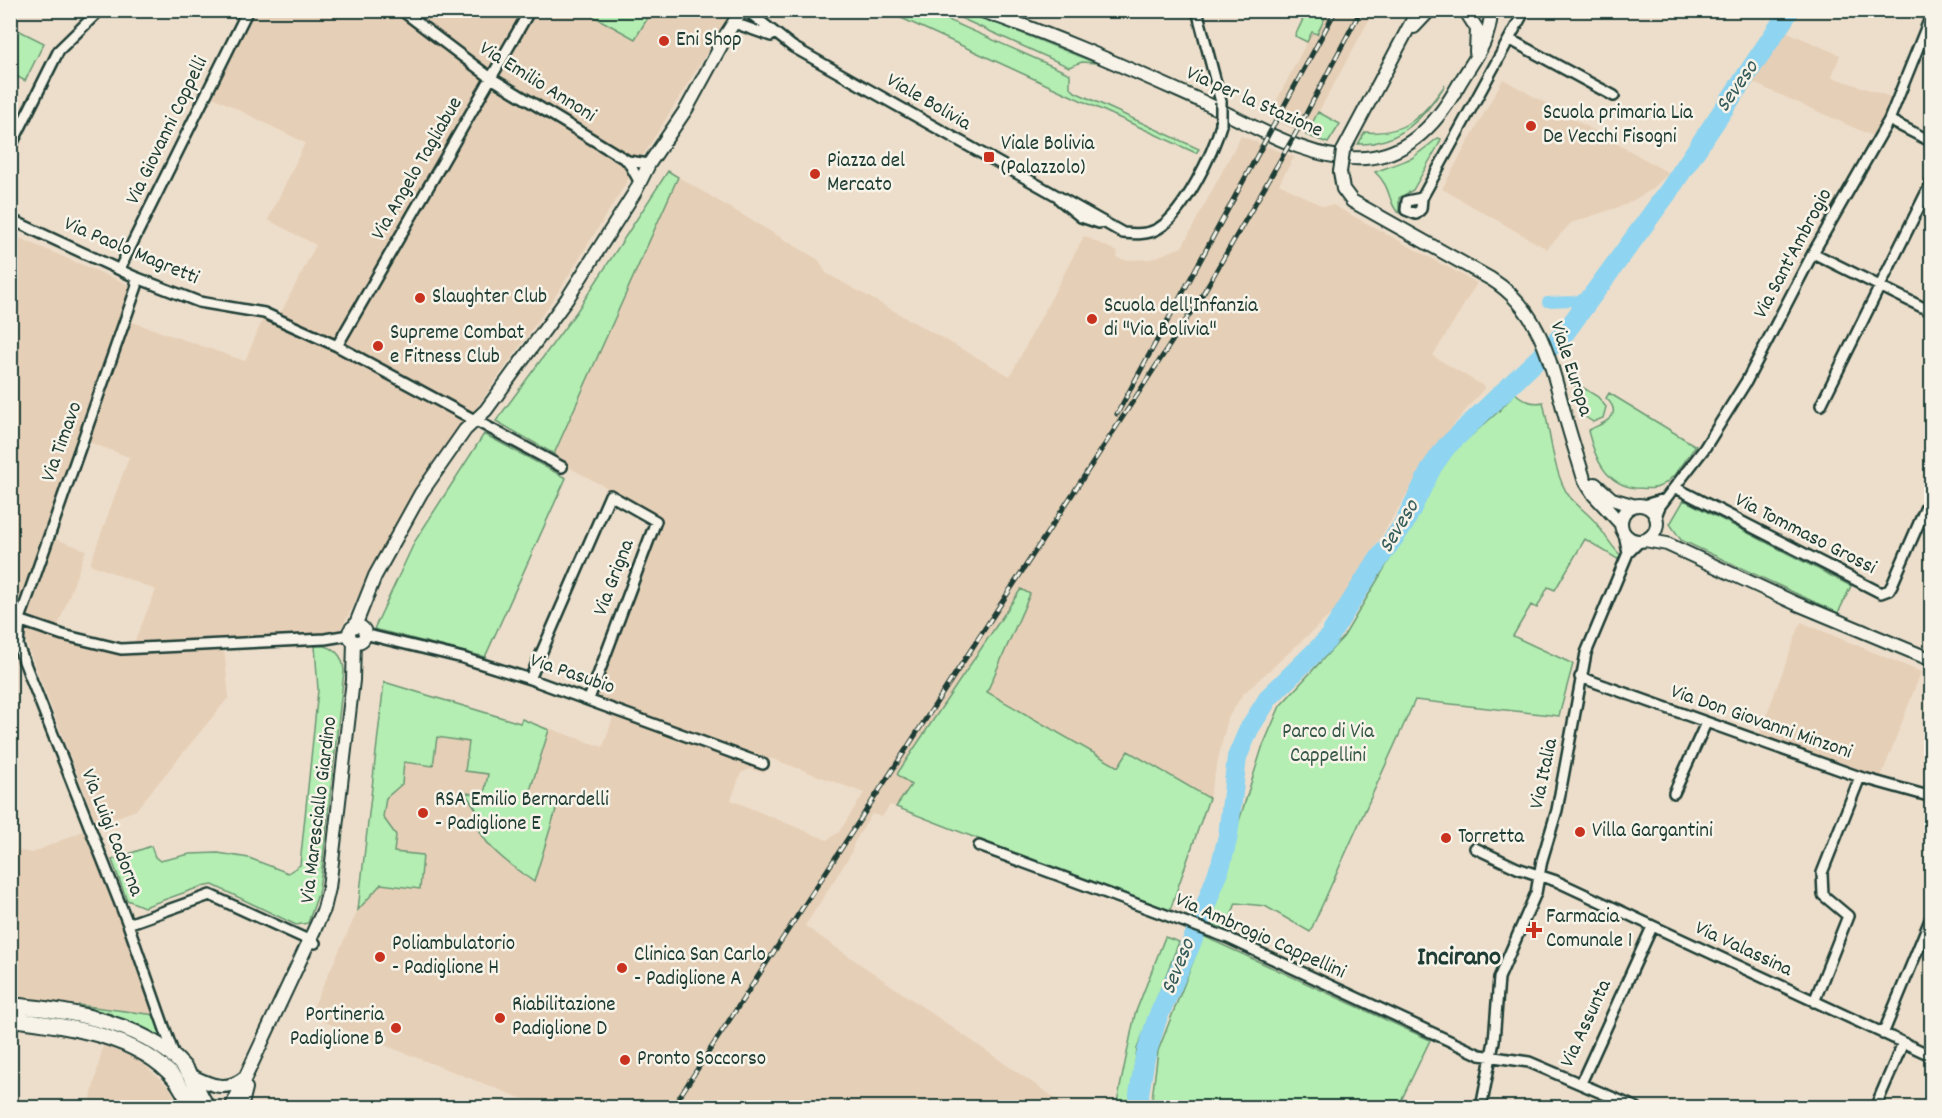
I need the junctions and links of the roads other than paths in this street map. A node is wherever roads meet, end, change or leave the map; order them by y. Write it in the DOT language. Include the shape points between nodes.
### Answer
graph roads {
  1 [pos="100,10"];
  2 [pos="248,10"];
  3 [pos="400,10"];
  4 [pos="530,10"];
  5 [pos="744,10"];
  6 [pos="979,10"];
  7 [pos="995,10"];
  8 [pos="1197,10"];
  9 [pos="1418,10"];
  10 [pos="1430,10"];
  11 [pos="1526,10"];
  12 [pos="1492,12"];
  13 [pos="1464,13"];
  14 [pos="1932,13"];
  15 [pos="734,23"];
  16 [pos="1018,23"];
  17 [pos="1406,35"];
  18 [pos="779,39"];
  19 [pos="1509,39"];
  20 [pos="1475,56"];
  21 [pos="491,78"];
  22 [pos="1614,96"];
  23 [pos="1889,120"];
  24 [pos="1932,142"];
  25 [pos="10,148"];
  26 [pos="628,161"];
  27 [pos="649,164"];
  28 [pos="639,181"];
  29 [pos="1932,181"];
  30 [pos="1422,198"];
  31 [pos="10,219"];
  32 [pos="1813,253"];
  33 [pos="120,268"];
  34 [pos="135,277"];
  35 [pos="1879,286"];
  36 [pos="1932,312"];
  37 [pos="337,346"];
  38 [pos="1821,405"];
  39 [pos="476,420"];
  40 [pos="562,466"];
  41 [pos="1581,467"];
  42 [pos="1676,488"];
  43 [pos="1932,493"];
  44 [pos="1665,499"];
  45 [pos="1638,505"];
  46 [pos="1657,519"];
  47 [pos="1622,529"];
  48 [pos="1642,540"];
  49 [pos="1679,549"];
  50 [pos="1628,553"];
  51 [pos="15,618"];
  52 [pos="357,634"];
  53 [pos="1932,660"];
  54 [pos="1580,677"];
  55 [pos="530,679"];
  56 [pos="589,699"];
  57 [pos="1706,723"];
  58 [pos="764,764"];
  59 [pos="1860,777"];
  60 [pos="1674,792"];
  61 [pos="1932,797"];
  62 [pos="979,846"];
  63 [pos="1475,848"];
  64 [pos="1541,876"];
  65 [pos="1932,915"];
  66 [pos="128,924"];
  67 [pos="1652,927"];
  68 [pos="313,942"];
  69 [pos="1814,1002"];
  70 [pos="10,1005"];
  71 [pos="10,1019"];
  72 [pos="1882,1034"];
  73 [pos="1903,1043"];
  74 [pos="1932,1056"];
  75 [pos="1489,1057"];
  76 [pos="176,1061"];
  77 [pos="190,1075"];
  78 [pos="245,1077"];
  79 [pos="1581,1083"];
  80 [pos="192,1107"];
  81 [pos="208,1107"];
  82 [pos="231,1107"];
  83 [pos="241,1107"];
  84 [pos="1481,1107"];
  85 [pos="1637,1107"];
  86 [pos="1875,1107"];
  1 -- 25 [label="street" via="59,50"];
  2 -- 33 [label="street, Via Giovanni Coppelli"];
  3 -- 21 [label="street, Via Emilio Annoni"];
  4 -- 21 [label="street, Via Angelo Tagliabue"];
  5 -- 15 [label="street"];
  5 -- 18 [label="street, Viale Bolivia"];
  6 -- 16 [label="street, Via per la Stazione"];
  7 -- 16 [label="street, Via per la Stazione"];
  8 -- 18 [label="street, Viale Bolivia, bridge" via="1221,102 1221,125 1210,154 1166,224 1152,232 1132,234 1107,226 1075,204 1058,199"];
  9 -- 17 [label="street"];
  10 -- 17 [label="street"];
  11 -- 19 [label="street"];
  12 -- 13 [label="street" via="1480,18"];
  12 -- 20 [label="street, Via per la Stazione" via="1489,34"];
  13 -- 20 [label="street" via="1476,29"];
  14 -- 23 [label="street, Via Sant'Ambrogio"];
  15 -- 18 [label="street, Viale Bolivia"];
  15 -- 27 [label="street" via="653,150"];
  16 -- 20 [label="street, Via per la Stazione" via="1094,53 1310,151 1339,158 1382,156 1417,138 1443,110"];
  17 -- 41 [label="street, Viale Europa, bridge" via="1345,148 1343,189 1353,201 1502,285 1525,308 1541,334"];
  19 -- 22 [label="street"];
  19 -- 30 [label="street"];
  21 -- 26 [label="street, Via Emilio Annoni"];
  21 -- 37 [label="street, Via Angelo Tagliabue"];
  23 -- 24 [label="street"];
  23 -- 32 [label="street, Via Sant'Ambrogio"];
  26 -- 27 [label="street, Via Emilio Annoni"];
  26 -- 28 [label="street, Via Emilio Annoni"];
  27 -- 28 [label="street"];
  28 -- 39 [label="street"];
  29 -- 35 [label="street"];
  31 -- 33 [label="street, Via Paolo Magretti"];
  32 -- 35 [label="street"];
  32 -- 42 [label="street, Via Sant'Ambrogio" via="1737,397"];
  33 -- 34 [label="street, Via Paolo Magretti"];
  34 -- 37 [label="street, Via Paolo Magretti" via="199,302 264,313"];
  34 -- 51 [label="street, Via Timavo" via="137,286"];
  35 -- 36 [label="street"];
  35 -- 38 [label="street"];
  37 -- 39 [label="street, Via Paolo Magretti"];
  39 -- 40 [label="street, Via Paolo Magretti"];
  39 -- 52 [label="street" via="399,542"];
  41 -- 45 [label="street, Viale Europa" via="1606,494"];
  41 -- 47 [label="street, Viale Europa" via="1588,486"];
  42 -- 43 [label="street, Via Tommaso Grossi" via="1881,593 1892,585"];
  42 -- 44 [label="street, Via Sant'Ambrogio"];
  44 -- 45 [label="street"];
  44 -- 46 [label="street"];
  45 -- 46 [label="street"];
  45 -- 47 [label="street" via="1624,512"];
  46 -- 48 [label="street" via="1654,533"];
  46 -- 49 [label="street"];
  47 -- 48 [label="street"];
  47 -- 50 [label="street"];
  48 -- 49 [label="street"];
  48 -- 50 [label="street, Via Italia"];
  49 -- 53 [label="street"];
  50 -- 54 [label="street, Via Italia" via="1586,653"];
  51 -- 52 [label="street, Via Pasubio" via="121,649"];
  51 -- 66 [label="street, Via Luigi Cadorna" via="18,646"];
  52 -- 55 [label="street, Via Pasubio" via="463,658"];
  52 -- 68 [label="street, Via Maresciallo Giardino" via="329,888"];
  54 -- 57 [label="street, Via Don Giovanni Minzoni"];
  54 -- 64 [label="street, Via Italia" via="1570,748"];
  55 -- 56 [label="street, Via Pasubio"];
  55 -- 56 [label="street, Via Grigna" via="610,495 656,520"];
  56 -- 58 [label="street, Via Pasubio"];
  57 -- 59 [label="street, Via Don Giovanni Minzoni"];
  57 -- 60 [label="street"];
  59 -- 61 [label="street, Via Don Giovanni Minzoni"];
  59 -- 69 [label="street" via="1822,873 1820,888 1824,897 1847,912 1848,918"];
  62 -- 75 [label="street, Via Ambrogio Cappellini" via="1205,929"];
  63 -- 64 [label="street, Via Valassina"];
  64 -- 67 [label="street, Via Valassina"];
  64 -- 75 [label="street, Via Italia" via="1499,978"];
  65 -- 72 [label="street"];
  66 -- 68 [label="street" via="210,895"];
  66 -- 76 [label="street, Via Luigi Cadorna"];
  67 -- 69 [label="street, Via Valassina"];
  67 -- 79 [label="street, Via Assunta"];
  68 -- 78 [label="street, Via Maresciallo Giardino"];
  68 -- 83 [label="street, Via Maresciallo Giardino"];
  69 -- 72 [label="street, Via Valassina"];
  70 -- 76 [label="main road" via="64,1012 111,1024 151,1042"];
  71 -- 80 [label="main road" via="87,1031 125,1045 175,1079"];
  72 -- 73 [label="street, Via Valassina"];
  73 -- 74 [label="street, Via Valassina"];
  73 -- 86 [label="street"];
  75 -- 79 [label="street, Via Assunta" via="1529,1062"];
  75 -- 84 [label="street, Via Italia"];
  76 -- 77 [label="main road"];
  77 -- 78 [label="street" via="217,1087"];
  77 -- 81 [label="main road"];
  78 -- 82 [label="street, Via Maresciallo Giardino"];
  79 -- 85 [label="street"];
}
